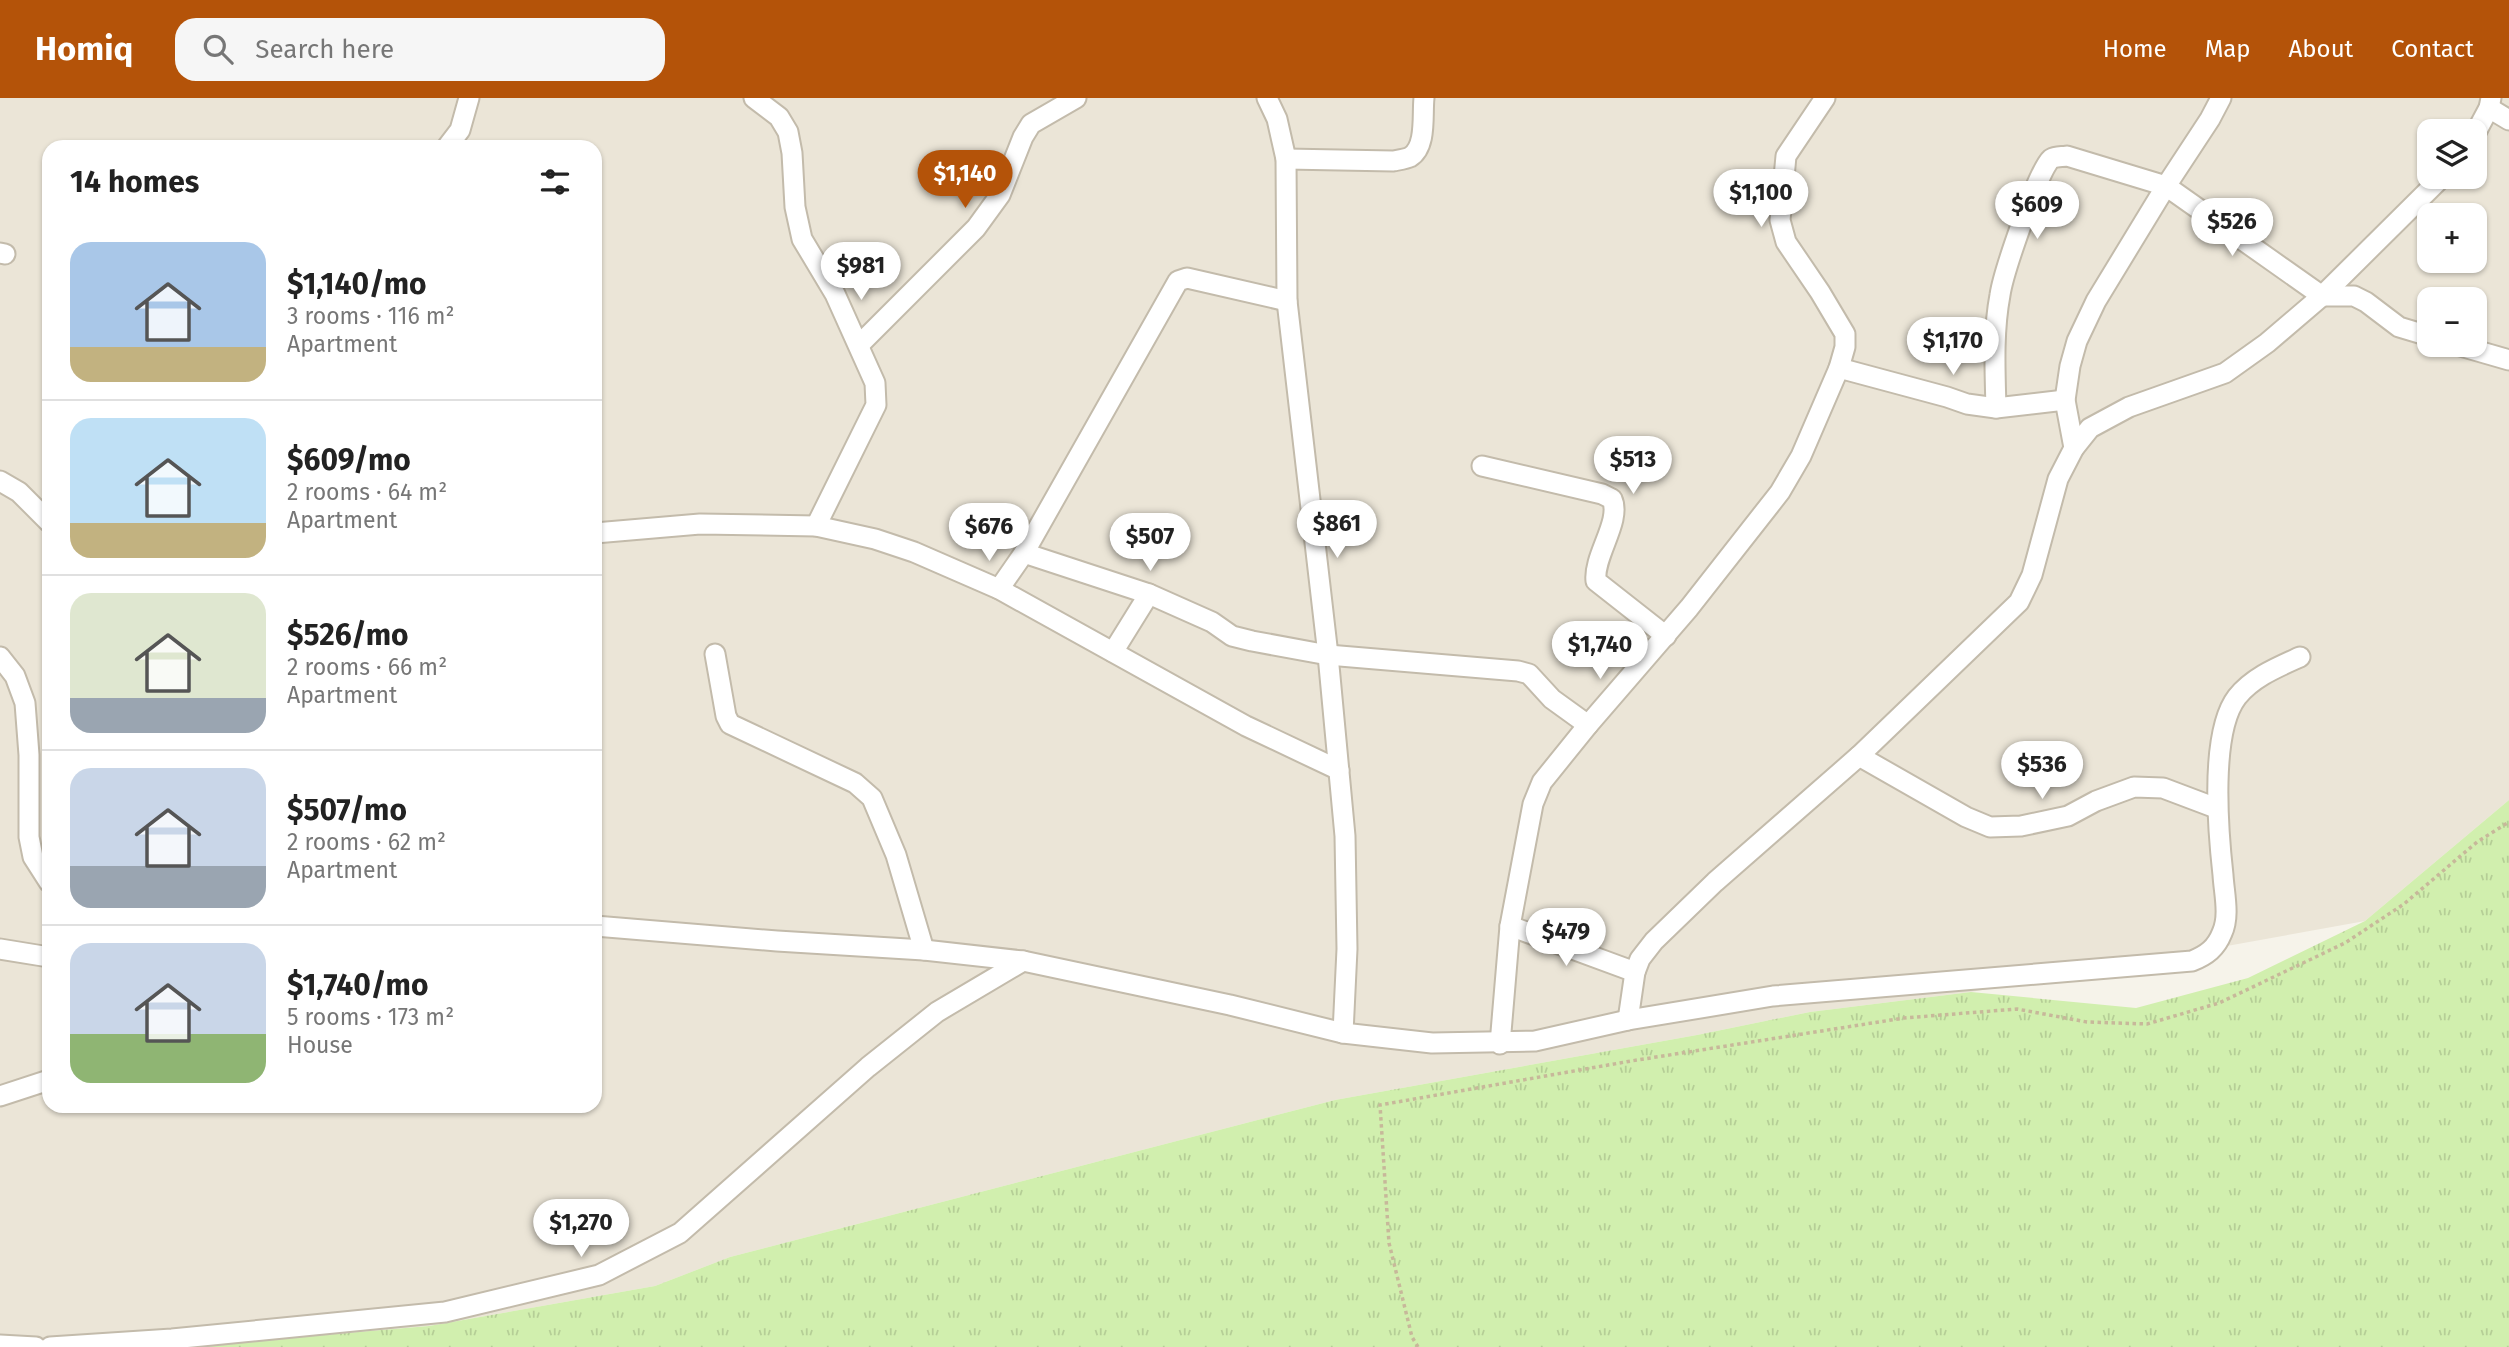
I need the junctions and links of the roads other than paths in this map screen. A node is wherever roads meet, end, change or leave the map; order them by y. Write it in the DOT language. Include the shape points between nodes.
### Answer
graph roads {
  1 [pos="469,98"];
  2 [pos="754,98"];
  3 [pos="1076,98"];
  4 [pos="1268,98"];
  5 [pos="1424,98"];
  6 [pos="1825,98"];
  7 [pos="2221,98"];
  8 [pos="2490,103"];
  9 [pos="2482,119"];
  10 [pos="2509,120"];
  11 [pos="452,140"];
  12 [pos="1286,159"];
  13 [pos="2166,186"];
  14 [pos="2430,189"];
  15 [pos="2322,296"];
  16 [pos="1287,301"];
  17 [pos="2417,333"];
  18 [pos="859,345"];
  19 [pos="2487,354"];
  20 [pos="2509,360"];
  21 [pos="1839,368"];
  22 [pos="2065,400"];
  23 [pos="1996,408"];
  24 [pos="2074,448"];
  25 [pos="1482,466"];
  26 [pos="0,481"];
  27 [pos="42,515"];
  28 [pos="816,526"];
  29 [pos="602,532"];
  30 [pos="1024,553"];
  31 [pos="999,589"];
  32 [pos="1149,594"];
  33 [pos="1666,636"];
  34 [pos="1113,652"];
  35 [pos="715,654"];
  36 [pos="1328,655"];
  37 [pos="0,657"];
  38 [pos="2300,657"];
  39 [pos="1588,725"];
  40 [pos="1859,756"];
  41 [pos="1339,770"];
  42 [pos="2216,808"];
  43 [pos="42,872"];
  44 [pos="602,926"];
  45 [pos="1510,926"];
  46 [pos="0,949"];
  47 [pos="924,950"];
  48 [pos="42,956"];
  49 [pos="1023,961"];
  50 [pos="1635,972"];
  51 [pos="1628,1020"];
  52 [pos="1343,1033"];
  53 [pos="1500,1044"];
  54 [pos="42,1082"];
  55 [pos="0,1096"];
  56 [pos="0,1345"];
  57 [pos="36,1347"];
  58 [pos="50,1347"];
  1 -- 11 [label="street" via="460,130"];
  2 -- 18 [label="street" via="779,117 788,132 802,239"];
  3 -- 18 [label="street" via="1031,124 991,209"];
  4 -- 12 [label="street"];
  5 -- 12 [label="street" via="1421,140 1410,157 1394,161"];
  6 -- 21 [label="street" via="1786,156 1780,220 1786,242 1845,334"];
  7 -- 13 [label="street"];
  8 -- 9 [label="street"];
  8 -- 10 [label="street"];
  12 -- 16 [label="street"];
  13 -- 15 [label="street"];
  13 -- 22 [label="street" via="2096,300 2070,366"];
  13 -- 23 [label="street" via="2067,156 2050,160 2008,261 2000,296"];
  14 -- 15 [label="street"];
  15 -- 17 [label="street" via="2354,296 2399,327"];
  15 -- 24 [label="street" via="2225,373 2109,416 2090,428"];
  16 -- 30 [label="street" via="1187,278 1178,281"];
  16 -- 36 [label="street"];
  18 -- 28 [label="street" via="875,383 876,405"];
  19 -- 20 [label="street"];
  21 -- 23 [label="street"];
  21 -- 33 [label="street" via="1780,492"];
  22 -- 23 [label="street"];
  22 -- 24 [label="street"];
  24 -- 40 [label="street" via="2058,479 2032,575 2019,602"];
  25 -- 33 [label="street" via="1612,499 1614,512 1596,581"];
  26 -- 27 [label="street"];
  28 -- 29 [label="street" via="700,523"];
  28 -- 31 [label="street" via="914,552"];
  30 -- 31 [label="street"];
  30 -- 32 [label="street"];
  31 -- 34 [label="street"];
  32 -- 34 [label="street"];
  32 -- 36 [label="street" via="1232,636"];
  33 -- 39 [label="street"];
  34 -- 41 [label="street" via="1246,726"];
  35 -- 47 [label="street" via="730,724 855,783 872,798 896,855"];
  36 -- 39 [label="street" via="1518,671 1529,674 1552,699"];
  36 -- 41 [label="street"];
  37 -- 43 [label="street" via="15,676 25,703 29,837"];
  38 -- 42 [label="street" via="2262,674 2238,695 2225,718"];
  39 -- 45 [label="street" via="1542,782"];
  40 -- 42 [label="street" via="1990,827 2068,816 2133,787 2163,788"];
  40 -- 50 [label="street" via="1663,932"];
  41 -- 52 [label="street" via="1347,924"];
  42 -- 51 [label="street" via="2226,912 2223,932 2210,954 2192,961 1773,996"];
  44 -- 47 [label="street"];
  45 -- 50 [label="street"];
  45 -- 53 [label="street"];
  46 -- 48 [label="street"];
  47 -- 49 [label="street"];
  49 -- 52 [label="street"];
  49 -- 58 [label="street" via="937,1012 680,1233 599,1275 444,1312"];
  50 -- 51 [label="street"];
  51 -- 53 [label="street" via="1535,1041"];
  52 -- 53 [label="street" via="1432,1043"];
  54 -- 55 [label="street"];
  56 -- 57 [label="street"];
}
